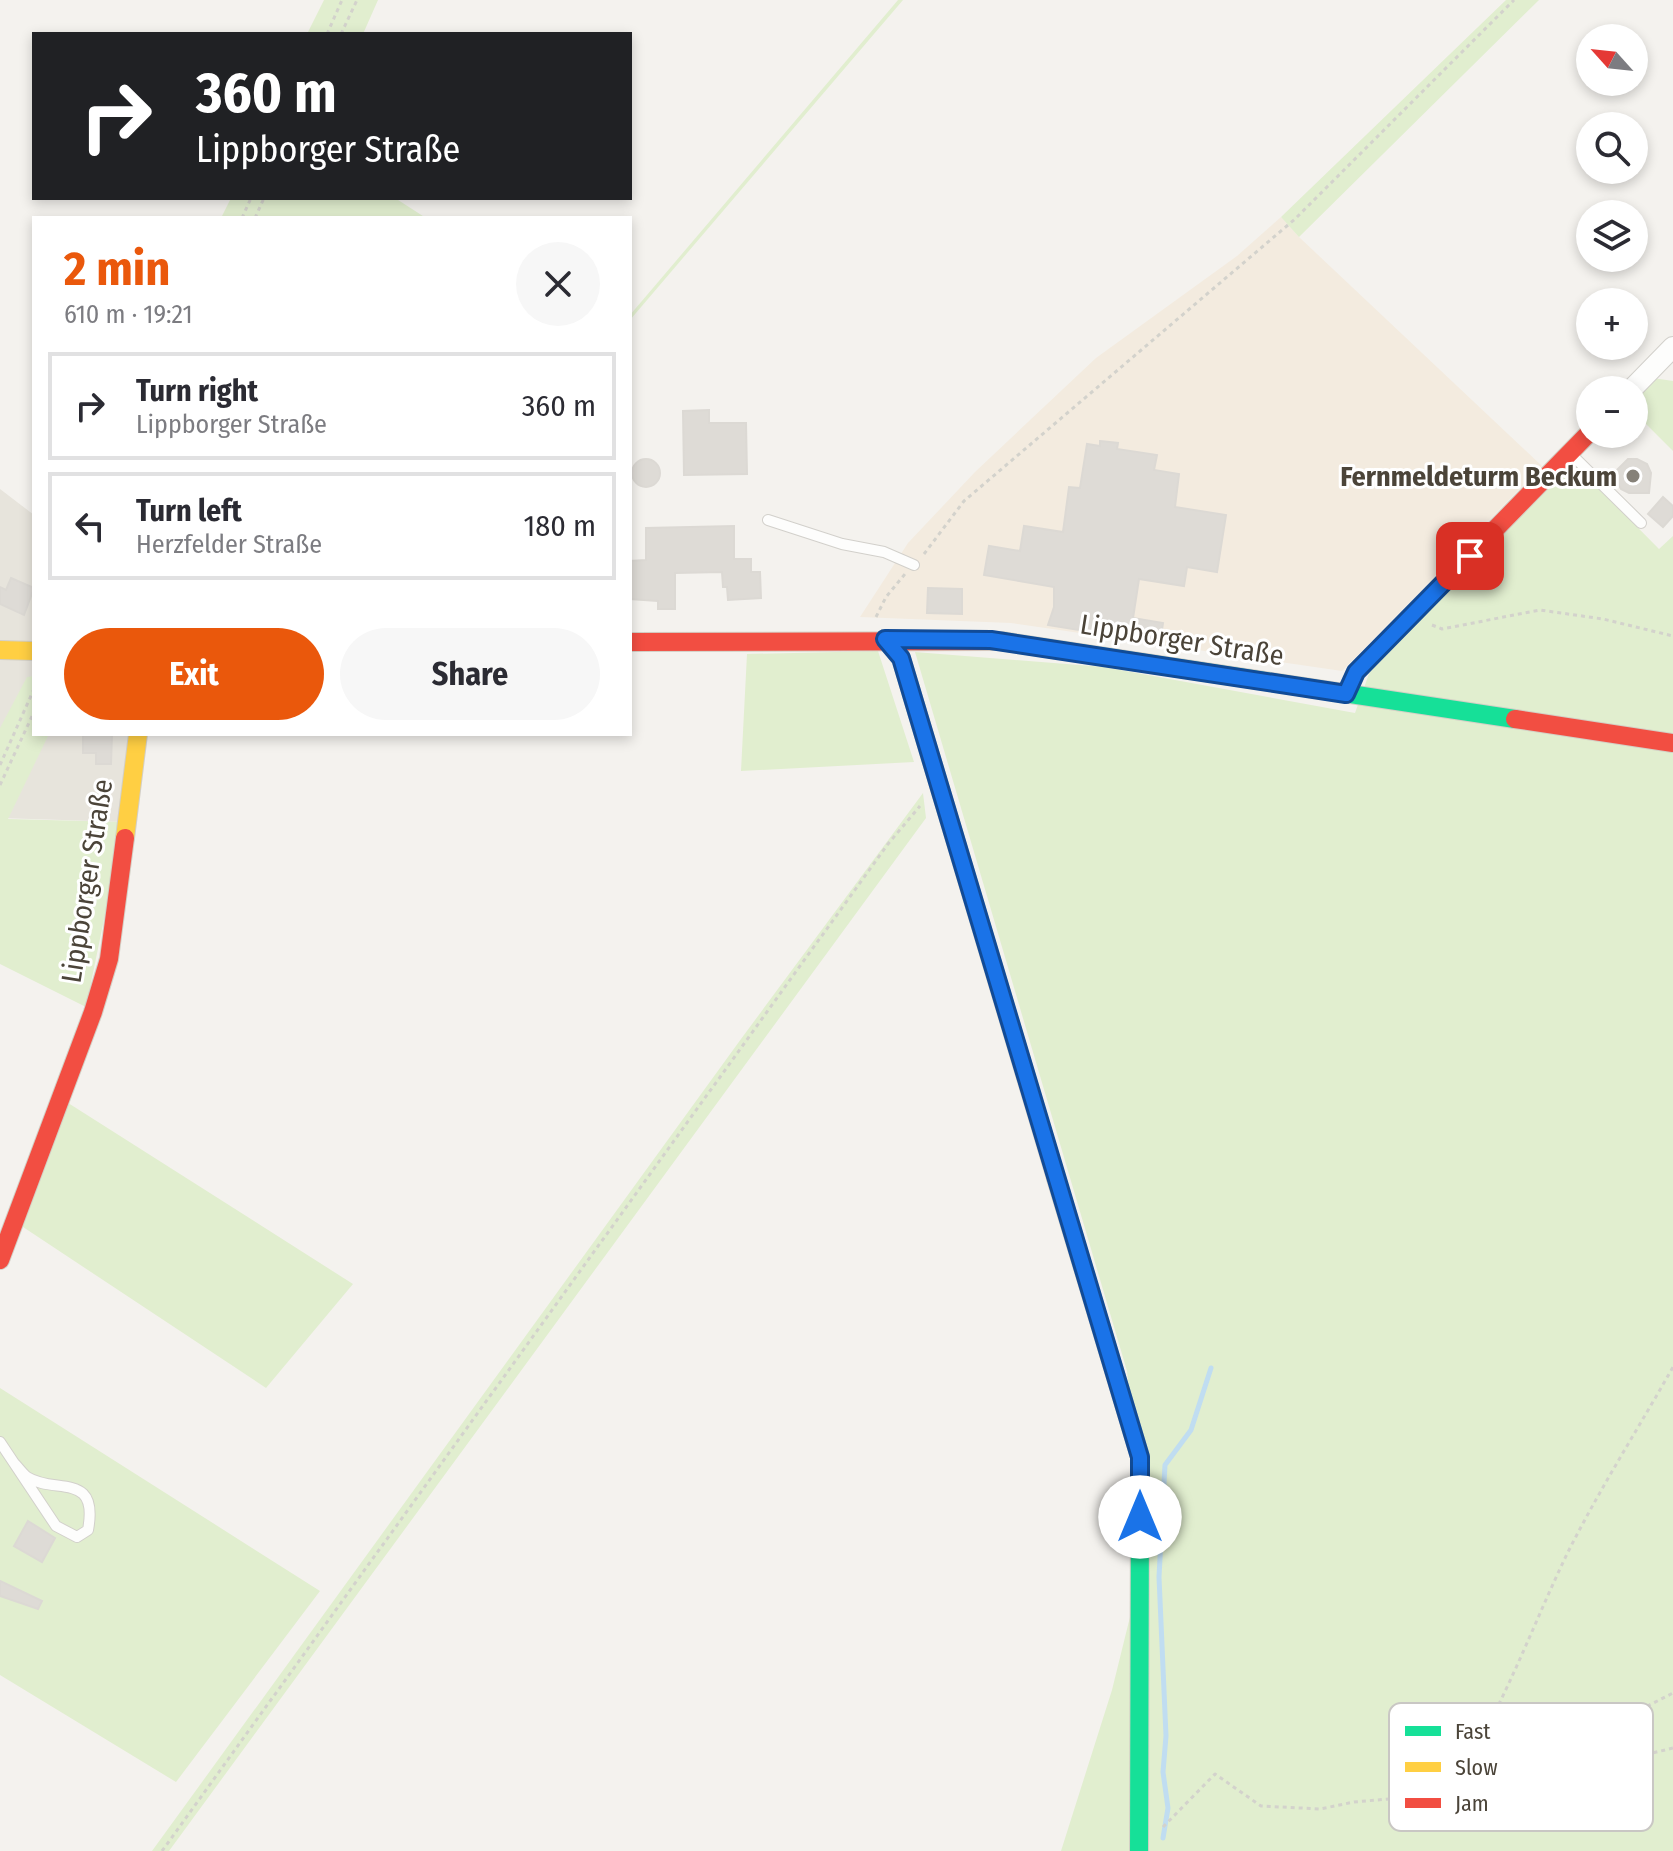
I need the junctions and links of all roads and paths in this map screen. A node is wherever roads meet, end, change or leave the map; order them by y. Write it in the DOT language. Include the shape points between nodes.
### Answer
graph roads {
  1 [pos="342,0"];
  2 [pos="357,0"];
  3 [pos="1514,0"];
  4 [pos="328,32"];
  5 [pos="342,32"];
  6 [pos="1673,347"];
  7 [pos="1645,376"];
  8 [pos="1576,447"];
  9 [pos="1570,453"];
  10 [pos="768,520"];
  11 [pos="1641,523"];
  12 [pos="914,565"];
  13 [pos="1409,617"];
  14 [pos="1673,636"];
  15 [pos="885,639"];
  16 [pos="632,642"];
  17 [pos="0,650"];
  18 [pos="32,651"];
  19 [pos="32,693"];
  20 [pos="1346,694"];
  21 [pos="32,716"];
  22 [pos="138,736"];
  23 [pos="1673,743"];
  24 [pos="0,765"];
  25 [pos="0,785"];
  26 [pos="941,793"];
  27 [pos="0,1260"];
  28 [pos="1673,1367"];
  29 [pos="0,1442"];
  30 [pos="14,1463"];
  31 [pos="1673,1693"];
  32 [pos="1499,1703"];
  33 [pos="1653,1703"];
  34 [pos="1673,1748"];
  35 [pos="1653,1752"];
  36 [pos="1389,1799"];
  37 [pos="162,1851"];
  38 [pos="1139,1851"];
  1 -- 4 [label="path"];
  2 -- 5 [label="path"];
  3 -- 12 [label="path" via="1295,219 964,501"];
  6 -- 7 [label="street"];
  8 -- 9 [label="street"];
  9 -- 11 [label="lane"];
  9 -- 13 [label="street"];
  10 -- 12 [label="lane"];
  12 -- 15 [label="path" via="878,610"];
  13 -- 14 [label="path" via="1442,629 1540,610"];
  13 -- 20 [label="street" via="1356,672"];
  15 -- 16 [label="street, Lippborger Straße"];
  15 -- 20 [label="street, Lippborger Straße" via="991,640"];
  15 -- 26 [label="street" via="901,658"];
  17 -- 18 [label="street"];
  19 -- 24 [label="path"];
  20 -- 23 [label="street, Lippborger Straße"];
  21 -- 25 [label="path"];
  22 -- 27 [label="street, Lippborger Straße" via="109,959"];
  26 -- 37 [label="path" via="916,809 888,844"];
  26 -- 38 [label="street" via="1140,1457"];
  28 -- 32 [label="path" via="1568,1552"];
  29 -- 30 [label="lane"];
  30 -- 30 [label="lane" via="56,1526 77,1537 88,1530 92,1512 86,1497 70,1487 29,1478"];
  31 -- 33 [label="path"];
  34 -- 35 [label="path"];
  36 -- 38 [label="path" via="1320,1809 1261,1806 1215,1774"];
}
